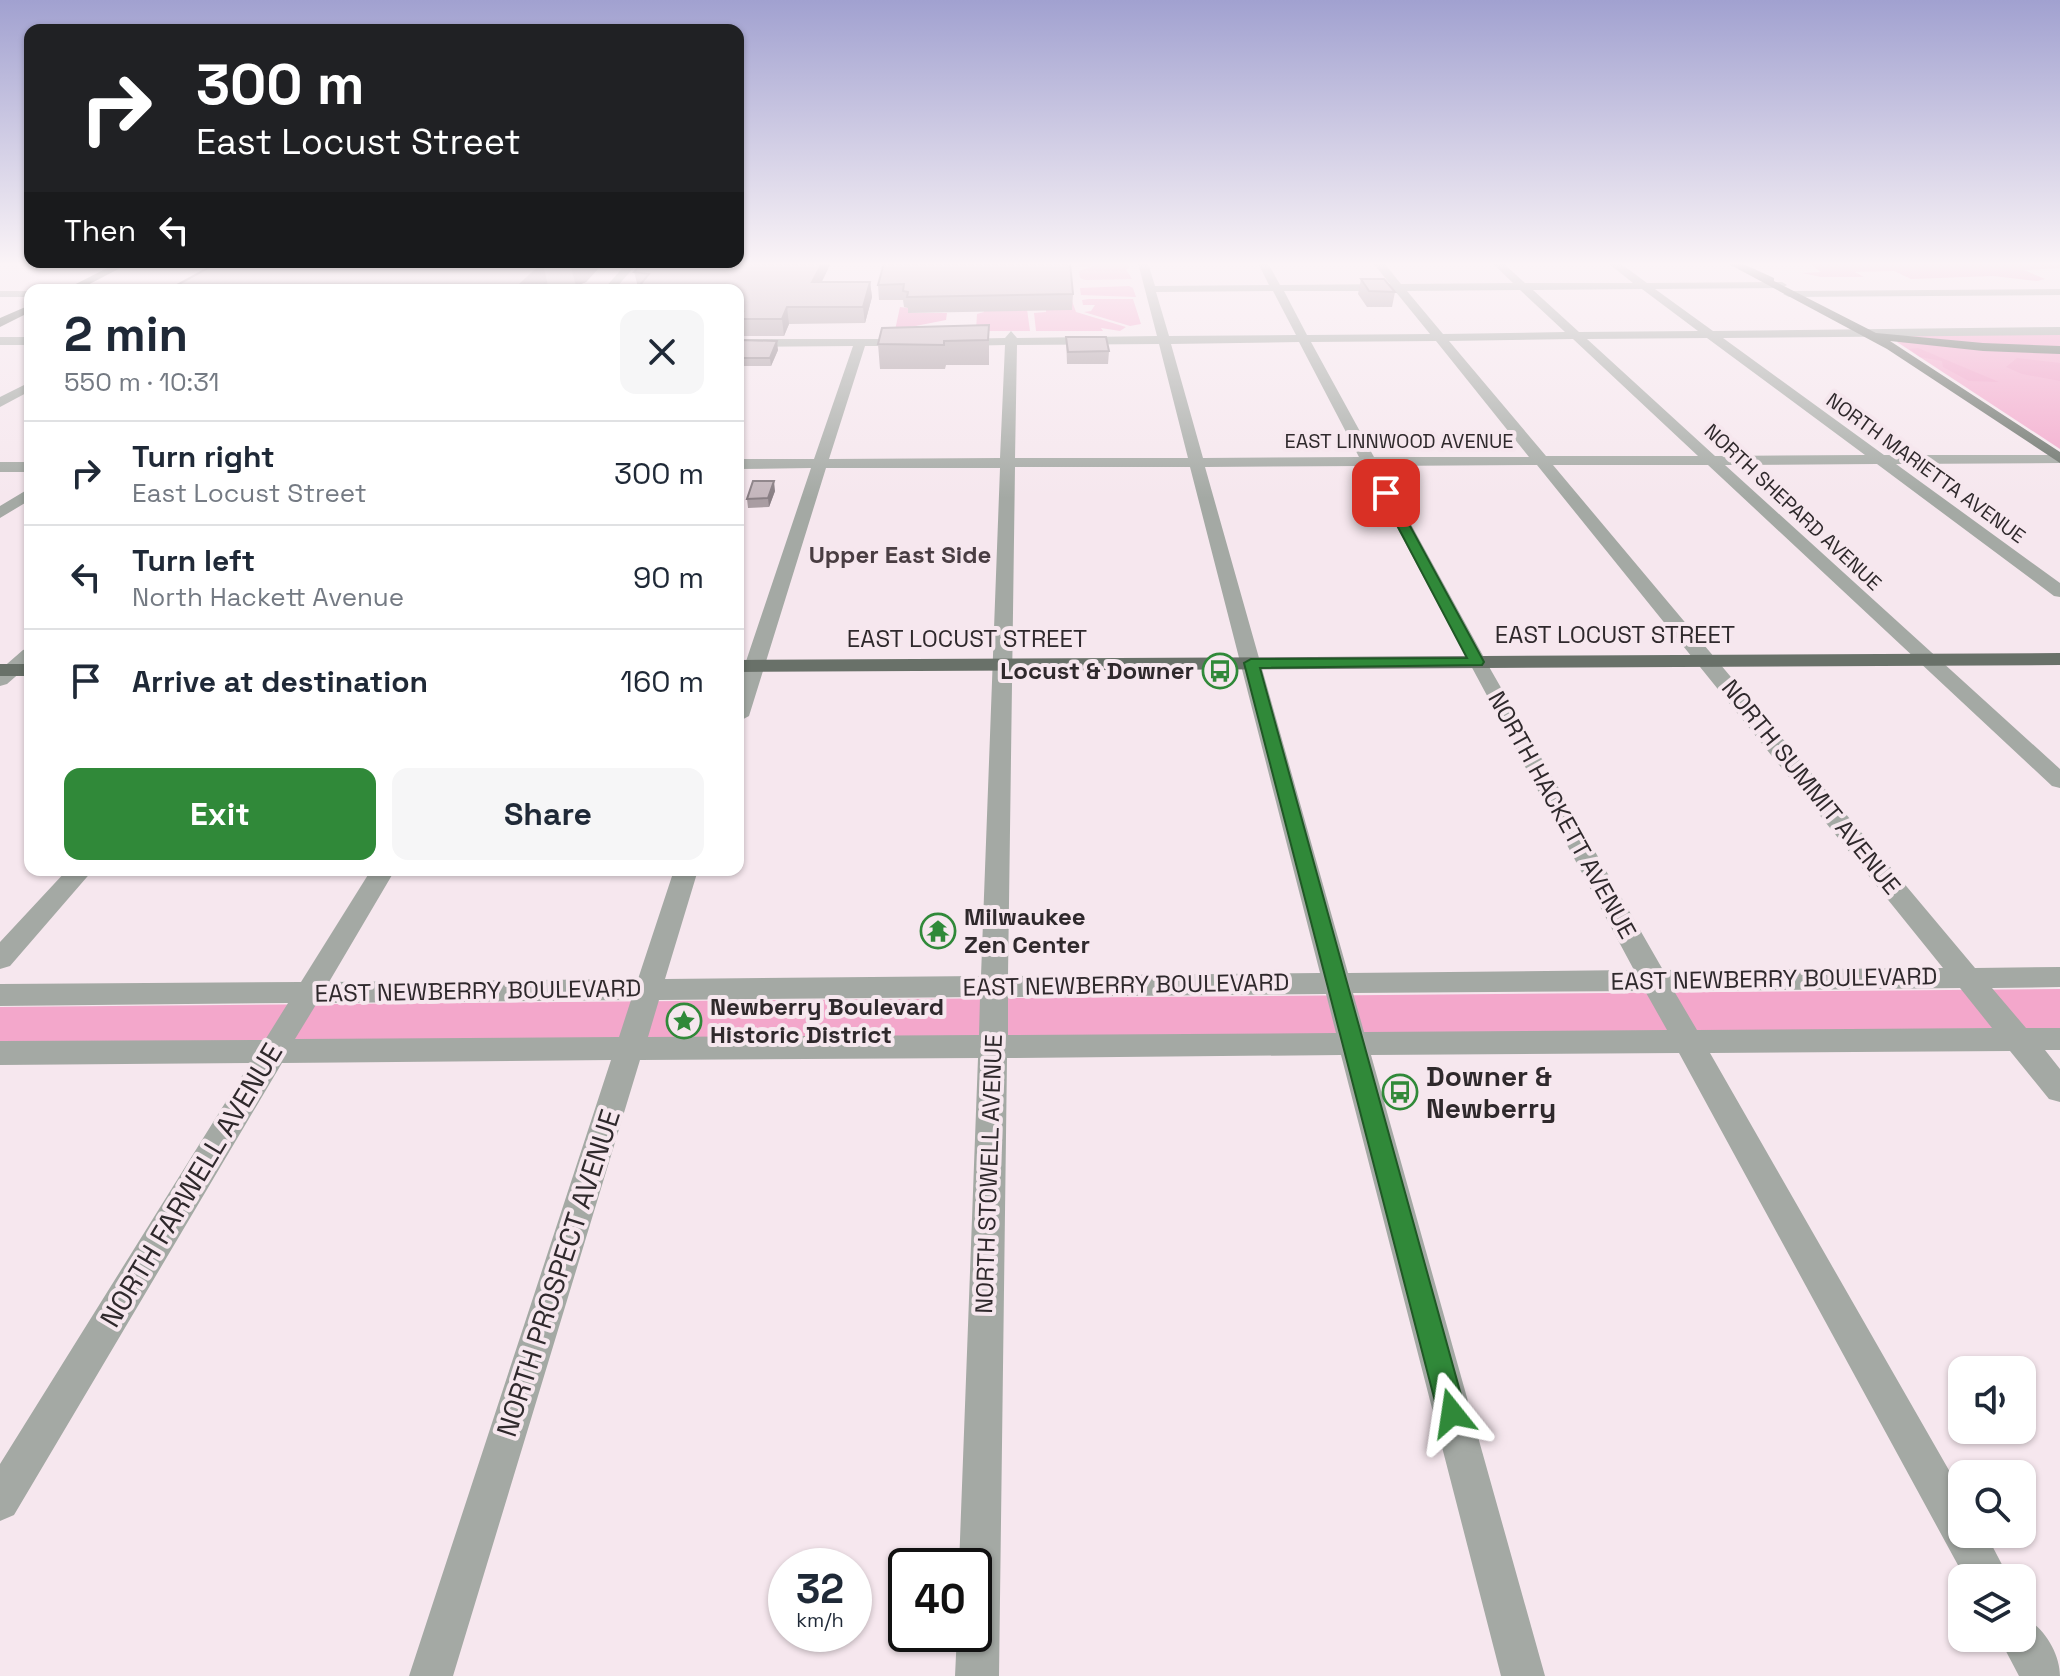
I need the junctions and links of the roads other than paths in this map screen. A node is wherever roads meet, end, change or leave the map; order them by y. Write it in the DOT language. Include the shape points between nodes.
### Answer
graph roads {
  1 [pos="875,341"];
  2 [pos="1010,341"];
  3 [pos="1163,341"];
  4 [pos="1304,341"];
  5 [pos="1441,341"];
  6 [pos="1581,341"];
  7 [pos="1718,341"];
  8 [pos="1885,341"];
  9 [pos="1923,341"];
  10 [pos="860,342"];
  11 [pos="744,343"];
  12 [pos="0,347"];
  13 [pos="24,347"];
  14 [pos="2060,348"];
  15 [pos="24,389"];
  16 [pos="0,403"];
  17 [pos="2060,459"];
  18 [pos="1709,460"];
  19 [pos="1880,460"];
  20 [pos="1540,461"];
  21 [pos="1195,462"];
  22 [pos="1369,462"];
  23 [pos="821,463"];
  24 [pos="1007,463"];
  25 [pos="744,464"];
  26 [pos="0,467"];
  27 [pos="24,467"];
  28 [pos="24,497"];
  29 [pos="0,513"];
  30 [pos="2060,592"];
  31 [pos="2060,659"];
  32 [pos="1927,660"];
  33 [pos="1708,661"];
  34 [pos="1477,662"];
  35 [pos="1251,663"];
  36 [pos="1002,664"];
  37 [pos="746,666"];
  38 [pos="2060,781"];
  39 [pos="76,876"];
  40 [pos="379,876"];
  41 [pos="684,876"];
  42 [pos="0,959"];
  43 [pos="2060,977"];
  44 [pos="1967,978"];
  45 [pos="1655,980"];
  46 [pos="1338,983"];
  47 [pos="993,986"];
  48 [pos="648,990"];
  49 [pos="307,993"];
  50 [pos="0,995"];
  51 [pos="2060,1039"];
  52 [pos="2018,1040"];
  53 [pos="1689,1042"];
  54 [pos="1354,1044"];
  55 [pos="992,1047"];
  56 [pos="629,1049"];
  57 [pos="272,1052"];
  58 [pos="0,1053"];
  59 [pos="2060,1090"];
  60 [pos="0,1501"];
  61 [pos="1948,1506"];
  62 [pos="2029,1652"];
  63 [pos="431,1676"];
  64 [pos="977,1676"];
  65 [pos="1523,1676"];
  66 [pos="2043,1676"];
  1 -- 10 [label="street"];
  2 -- 24 [label="street, NORTH STOWELL AVENUE"];
  3 -- 21 [label="street"];
  4 -- 22 [label="street, NORTH HACKETT AVENUE"];
  5 -- 20 [label="street, NORTH SUMMIT AVENUE"];
  6 -- 18 [label="street, NORTH SHEPARD AVENUE"];
  7 -- 19 [label="street, NORTH MARIETTA AVENUE"];
  8 -- 17 [label="main road"];
  9 -- 14 [label="main road"];
  10 -- 11 [label="street"];
  10 -- 23 [label="street"];
  12 -- 13 [label="street"];
  15 -- 16 [label="street"];
  17 -- 19 [label="street, EAST LINNWOOD AVENUE"];
  18 -- 19 [label="street, EAST LINNWOOD AVENUE"];
  18 -- 20 [label="street, EAST LINNWOOD AVENUE"];
  18 -- 32 [label="street, NORTH SHEPARD AVENUE"];
  19 -- 30 [label="street, NORTH MARIETTA AVENUE"];
  20 -- 22 [label="street, EAST LINNWOOD AVENUE"];
  20 -- 33 [label="street, NORTH SUMMIT AVENUE"];
  21 -- 22 [label="street, EAST LINNWOOD AVENUE"];
  21 -- 24 [label="street, EAST LINNWOOD AVENUE"];
  21 -- 35 [label="street"];
  22 -- 34 [label="street, NORTH HACKETT AVENUE"];
  23 -- 24 [label="street, EAST LINNWOOD AVENUE"];
  23 -- 25 [label="street, EAST LINNWOOD AVENUE"];
  23 -- 37 [label="street"];
  24 -- 36 [label="street, NORTH STOWELL AVENUE"];
  26 -- 27 [label="street"];
  28 -- 29 [label="street"];
  31 -- 32 [label="main road, EAST LOCUST STREET"];
  32 -- 33 [label="main road, EAST LOCUST STREET"];
  32 -- 38 [label="street, NORTH SHEPARD AVENUE"];
  33 -- 34 [label="main road, EAST LOCUST STREET"];
  33 -- 44 [label="street, NORTH SUMMIT AVENUE"];
  34 -- 35 [label="main road, EAST LOCUST STREET"];
  34 -- 45 [label="street, NORTH HACKETT AVENUE"];
  35 -- 36 [label="main road, EAST LOCUST STREET"];
  35 -- 46 [label="street"];
  36 -- 37 [label="main road, EAST LOCUST STREET"];
  36 -- 47 [label="street, NORTH STOWELL AVENUE"];
  39 -- 42 [label="street"];
  40 -- 49 [label="street, NORTH FARWELL AVENUE"];
  41 -- 48 [label="street, NORTH PROSPECT AVENUE"];
  43 -- 44 [label="street, EAST NEWBERRY BOULEVARD"];
  44 -- 45 [label="street, EAST NEWBERRY BOULEVARD"];
  44 -- 52 [label="street, NORTH SUMMIT AVENUE"];
  45 -- 46 [label="street, EAST NEWBERRY BOULEVARD"];
  45 -- 53 [label="street, NORTH HACKETT AVENUE"];
  46 -- 47 [label="street, EAST NEWBERRY BOULEVARD"];
  46 -- 54 [label="street"];
  47 -- 48 [label="street, EAST NEWBERRY BOULEVARD"];
  47 -- 55 [label="street, NORTH STOWELL AVENUE"];
  48 -- 49 [label="street, EAST NEWBERRY BOULEVARD"];
  48 -- 56 [label="street, NORTH PROSPECT AVENUE"];
  49 -- 50 [label="street, EAST NEWBERRY BOULEVARD"];
  49 -- 57 [label="street, NORTH FARWELL AVENUE"];
  51 -- 52 [label="street"];
  52 -- 53 [label="street"];
  52 -- 59 [label="street, NORTH SUMMIT AVENUE"];
  53 -- 54 [label="street"];
  53 -- 61 [label="street, NORTH HACKETT AVENUE"];
  54 -- 55 [label="street"];
  54 -- 65 [label="street"];
  55 -- 56 [label="street"];
  55 -- 64 [label="street, NORTH STOWELL AVENUE"];
  56 -- 57 [label="street"];
  56 -- 63 [label="street, NORTH PROSPECT AVENUE"];
  57 -- 58 [label="street"];
  57 -- 60 [label="street, NORTH FARWELL AVENUE"];
  62 -- 66 [label="street"];
}
